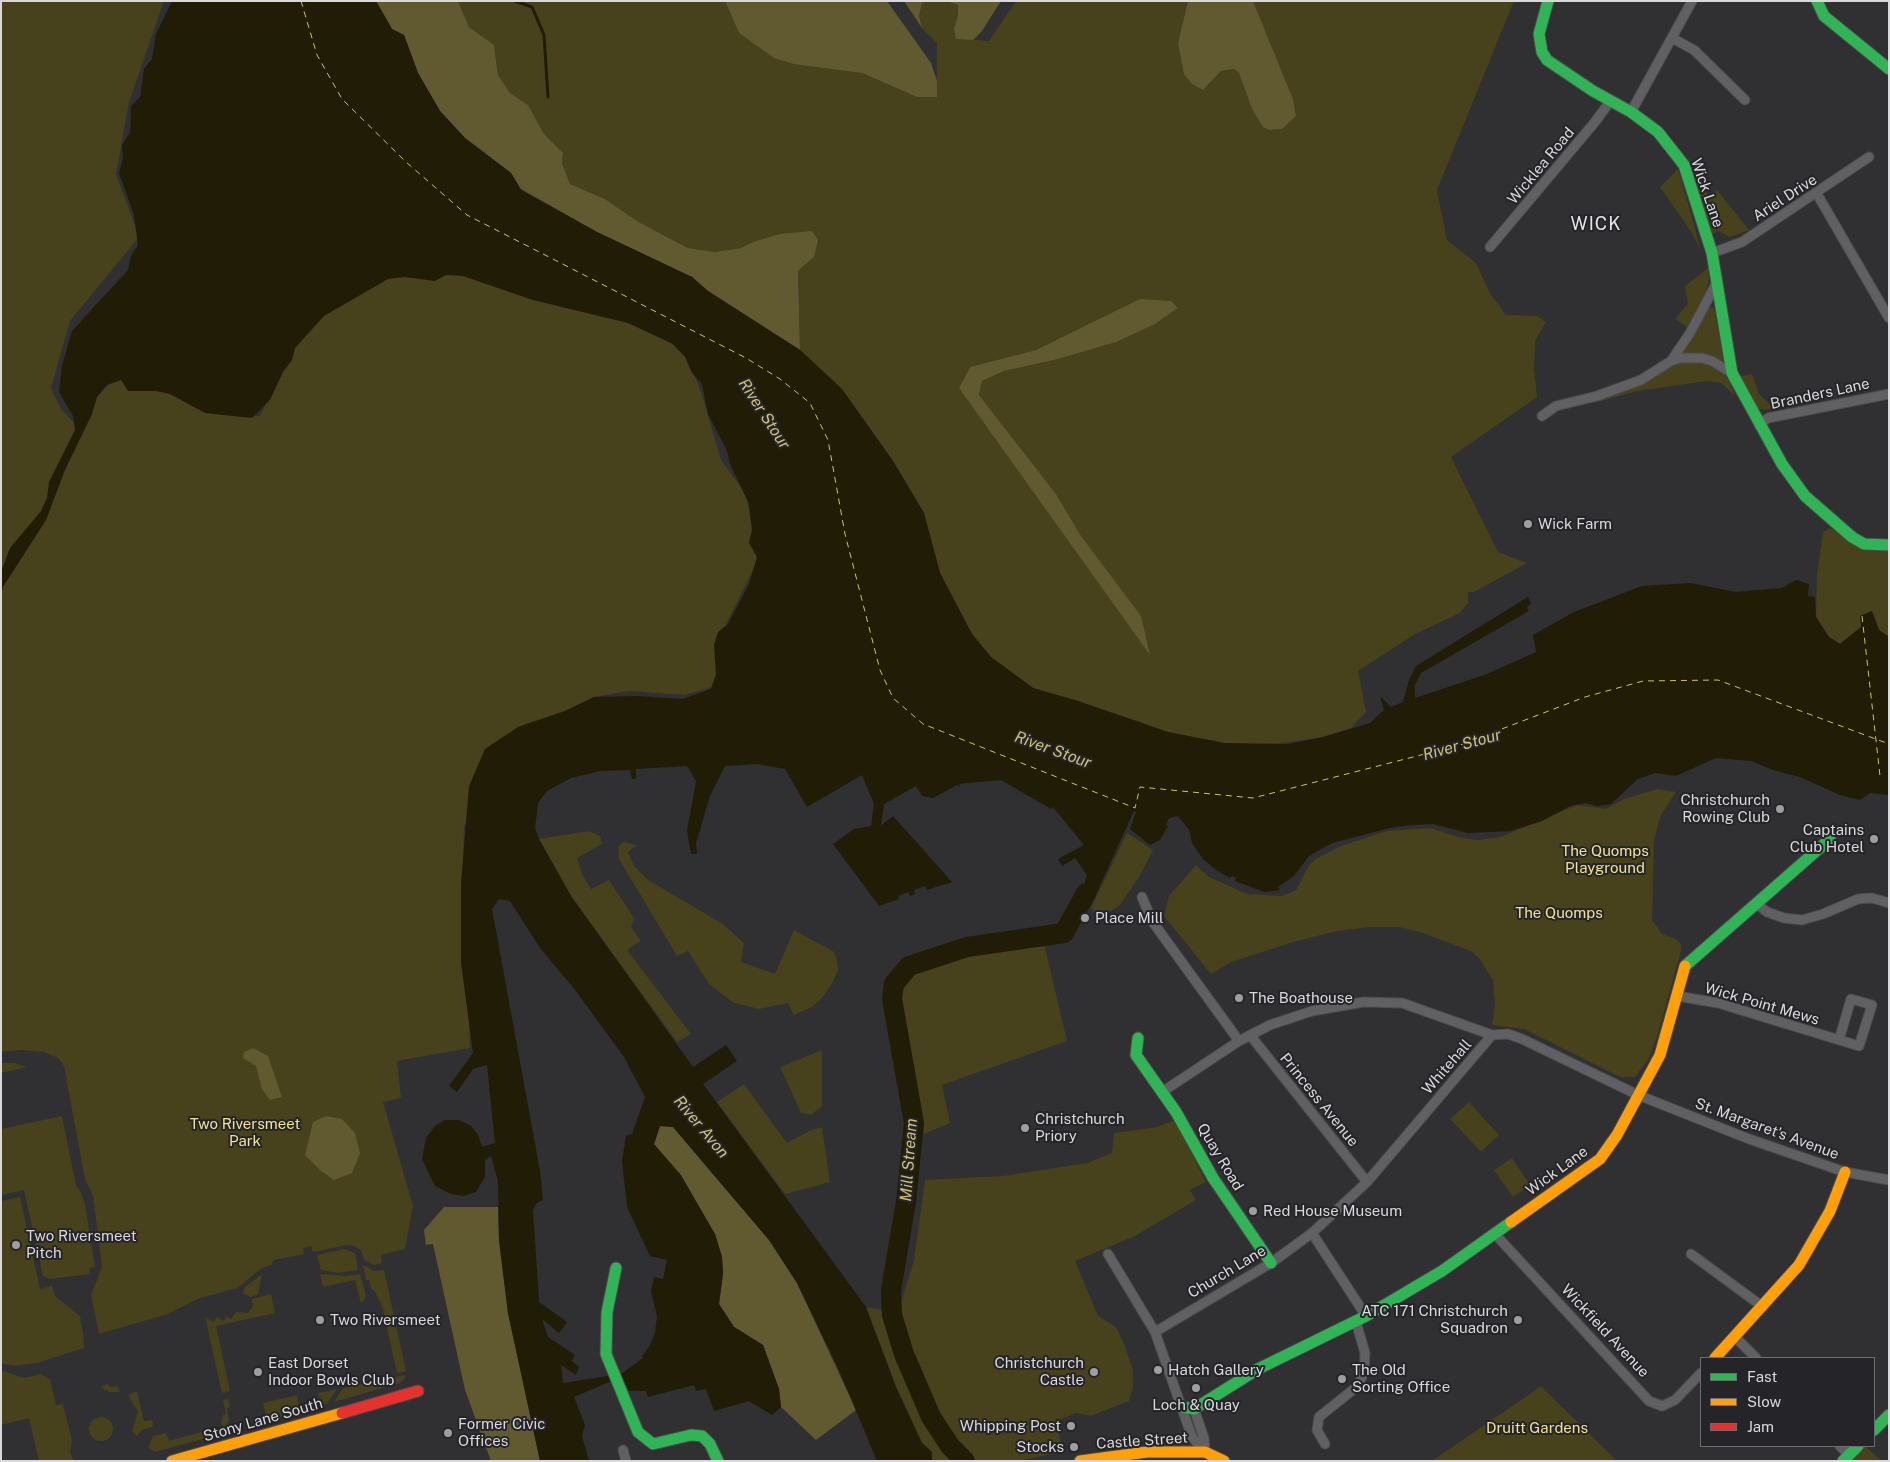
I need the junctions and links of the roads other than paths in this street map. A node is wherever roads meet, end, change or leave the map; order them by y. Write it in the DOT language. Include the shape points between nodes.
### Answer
graph roads {
  1 [pos="1548,1"];
  2 [pos="1692,1"];
  3 [pos="1817,1"];
  4 [pos="1672,38"];
  5 [pos="1889,69"];
  6 [pos="1611,100"];
  7 [pos="1745,100"];
  8 [pos="1631,112"];
  9 [pos="1869,157"];
  10 [pos="1817,194"];
  11 [pos="1490,247"];
  12 [pos="1712,253"];
  13 [pos="1718,281"];
  14 [pos="1889,318"];
  15 [pos="1671,361"];
  16 [pos="1732,373"];
  17 [pos="1889,394"];
  18 [pos="1542,416"];
  19 [pos="1759,425"];
  20 [pos="1889,544"];
  21 [pos="1830,839"];
  22 [pos="1142,897"];
  23 [pos="1889,903"];
  24 [pos="1757,904"];
  25 [pos="1677,996"];
  26 [pos="1250,1035"];
  27 [pos="1492,1035"];
  28 [pos="1138,1038"];
  29 [pos="1839,1040"];
  30 [pos="1239,1041"];
  31 [pos="1162,1092"];
  32 [pos="1638,1095"];
  33 [pos="1845,1172"];
  34 [pos="1889,1180"];
  35 [pos="1367,1182"];
  36 [pos="1494,1232"];
  37 [pos="1312,1233"];
  38 [pos="1108,1254"];
  39 [pos="1691,1254"];
  40 [pos="1271,1263"];
  41 [pos="616,1268"];
  42 [pos="1763,1307"];
  43 [pos="1366,1316"];
  44 [pos="1356,1322"];
  45 [pos="1155,1332"];
  46 [pos="1736,1337"];
  47 [pos="1717,1357"];
  48 [pos="1755,1357"];
  49 [pos="1700,1374"];
  50 [pos="418,1391"];
  51 [pos="1189,1408"];
  52 [pos="1889,1416"];
  53 [pos="1875,1429"];
  54 [pos="1325,1444"];
  55 [pos="1857,1447"];
  56 [pos="622,1450"];
  57 [pos="1205,1452"];
  58 [pos="1114,1458"];
  59 [pos="1846,1458"];
  60 [pos="172,1461"];
  61 [pos="626,1461"];
  62 [pos="718,1461"];
  63 [pos="1080,1461"];
  64 [pos="1224,1461"];
  1 -- 6 [label="street, Wick Lane" via="1539,34 1542,52 1556,67"];
  2 -- 4 [label="street"];
  3 -- 5 [label="street" via="1824,16"];
  4 -- 7 [label="street" via="1694,50"];
  4 -- 8 [label="street"];
  6 -- 8 [label="street, Wick Lane"];
  6 -- 11 [label="street, Wicklea Road"];
  8 -- 12 [label="street, Wick Lane" via="1658,132 1684,165"];
  9 -- 10 [label="street, Ariel Drive"];
  10 -- 12 [label="street, Ariel Drive" via="1742,242"];
  10 -- 14 [label="street"];
  12 -- 13 [label="street, Wick Lane"];
  13 -- 15 [label="street"];
  13 -- 16 [label="street, Wick Lane"];
  15 -- 16 [label="street" via="1702,358"];
  15 -- 18 [label="street" via="1641,380 1598,396 1556,406"];
  16 -- 19 [label="street, Wick Lane"];
  17 -- 19 [label="street, Branders Lane" via="1768,418"];
  19 -- 20 [label="street, Wick Lane" via="1793,481 1814,506 1856,540 1873,545"];
  21 -- 24 [label="street, Wick Lane"];
  22 -- 30 [label="street" via="1152,921"];
  23 -- 24 [label="street" via="1872,898 1858,899 1802,920 1767,912"];
  24 -- 25 [label="street, Wick Lane" via="1684,967"];
  25 -- 29 [label="street, Wick Point Mews" via="1718,1003"];
  25 -- 32 [label="street, Wick Lane" via="1660,1055"];
  26 -- 27 [label="street" via="1312,1010 1364,1002 1402,1003"];
  26 -- 30 [label="street"];
  26 -- 35 [label="street, Princess Avenue"];
  27 -- 32 [label="street, Whitehall" via="1508,1034 1522,1038"];
  27 -- 35 [label="street, Whitehall"];
  28 -- 31 [label="street, Quay Road" via="1136,1055"];
  29 -- 29 [label="street, Wick Point Mews" via="1851,999 1872,1005 1859,1046"];
  30 -- 31 [label="street"];
  31 -- 40 [label="street, Quay Road" via="1213,1178"];
  32 -- 33 [label="street, St. Margaret's Avenue" via="1749,1139"];
  32 -- 36 [label="street, Wick Lane" via="1600,1159"];
  33 -- 34 [label="street, St. Margaret's Avenue"];
  33 -- 42 [label="street" via="1830,1211 1800,1264"];
  35 -- 37 [label="street, Whitehall"];
  36 -- 43 [label="street, Wick Lane" via="1442,1270"];
  36 -- 49 [label="street, Wickfield Avenue" via="1649,1401 1662,1406 1676,1400"];
  37 -- 40 [label="street, Church Lane"];
  37 -- 43 [label="street"];
  38 -- 45 [label="street"];
  39 -- 42 [label="street"];
  40 -- 45 [label="street, Church Lane"];
  41 -- 62 [label="street" via="607,1312 605,1351 638,1432 653,1444 691,1434 702,1436"];
  42 -- 46 [label="street"];
  43 -- 44 [label="street, Wick Lane"];
  44 -- 51 [label="street, Wick Lane" via="1258,1369"];
  44 -- 54 [label="street" via="1365,1353 1364,1371 1359,1385 1319,1417 1318,1430"];
  45 -- 51 [label="street"];
  46 -- 47 [label="street"];
  46 -- 48 [label="street"];
  50 -- 60 [label="street, Stony Lane South"];
  51 -- 57 [label="street" via="1204,1438"];
  52 -- 53 [label="street"];
  55 -- 59 [label="street"];
  56 -- 61 [label="street"];
  57 -- 58 [label="street, Castle Street" via="1147,1452"];
  57 -- 64 [label="street"];
  58 -- 63 [label="street, Castle Street"];
}
